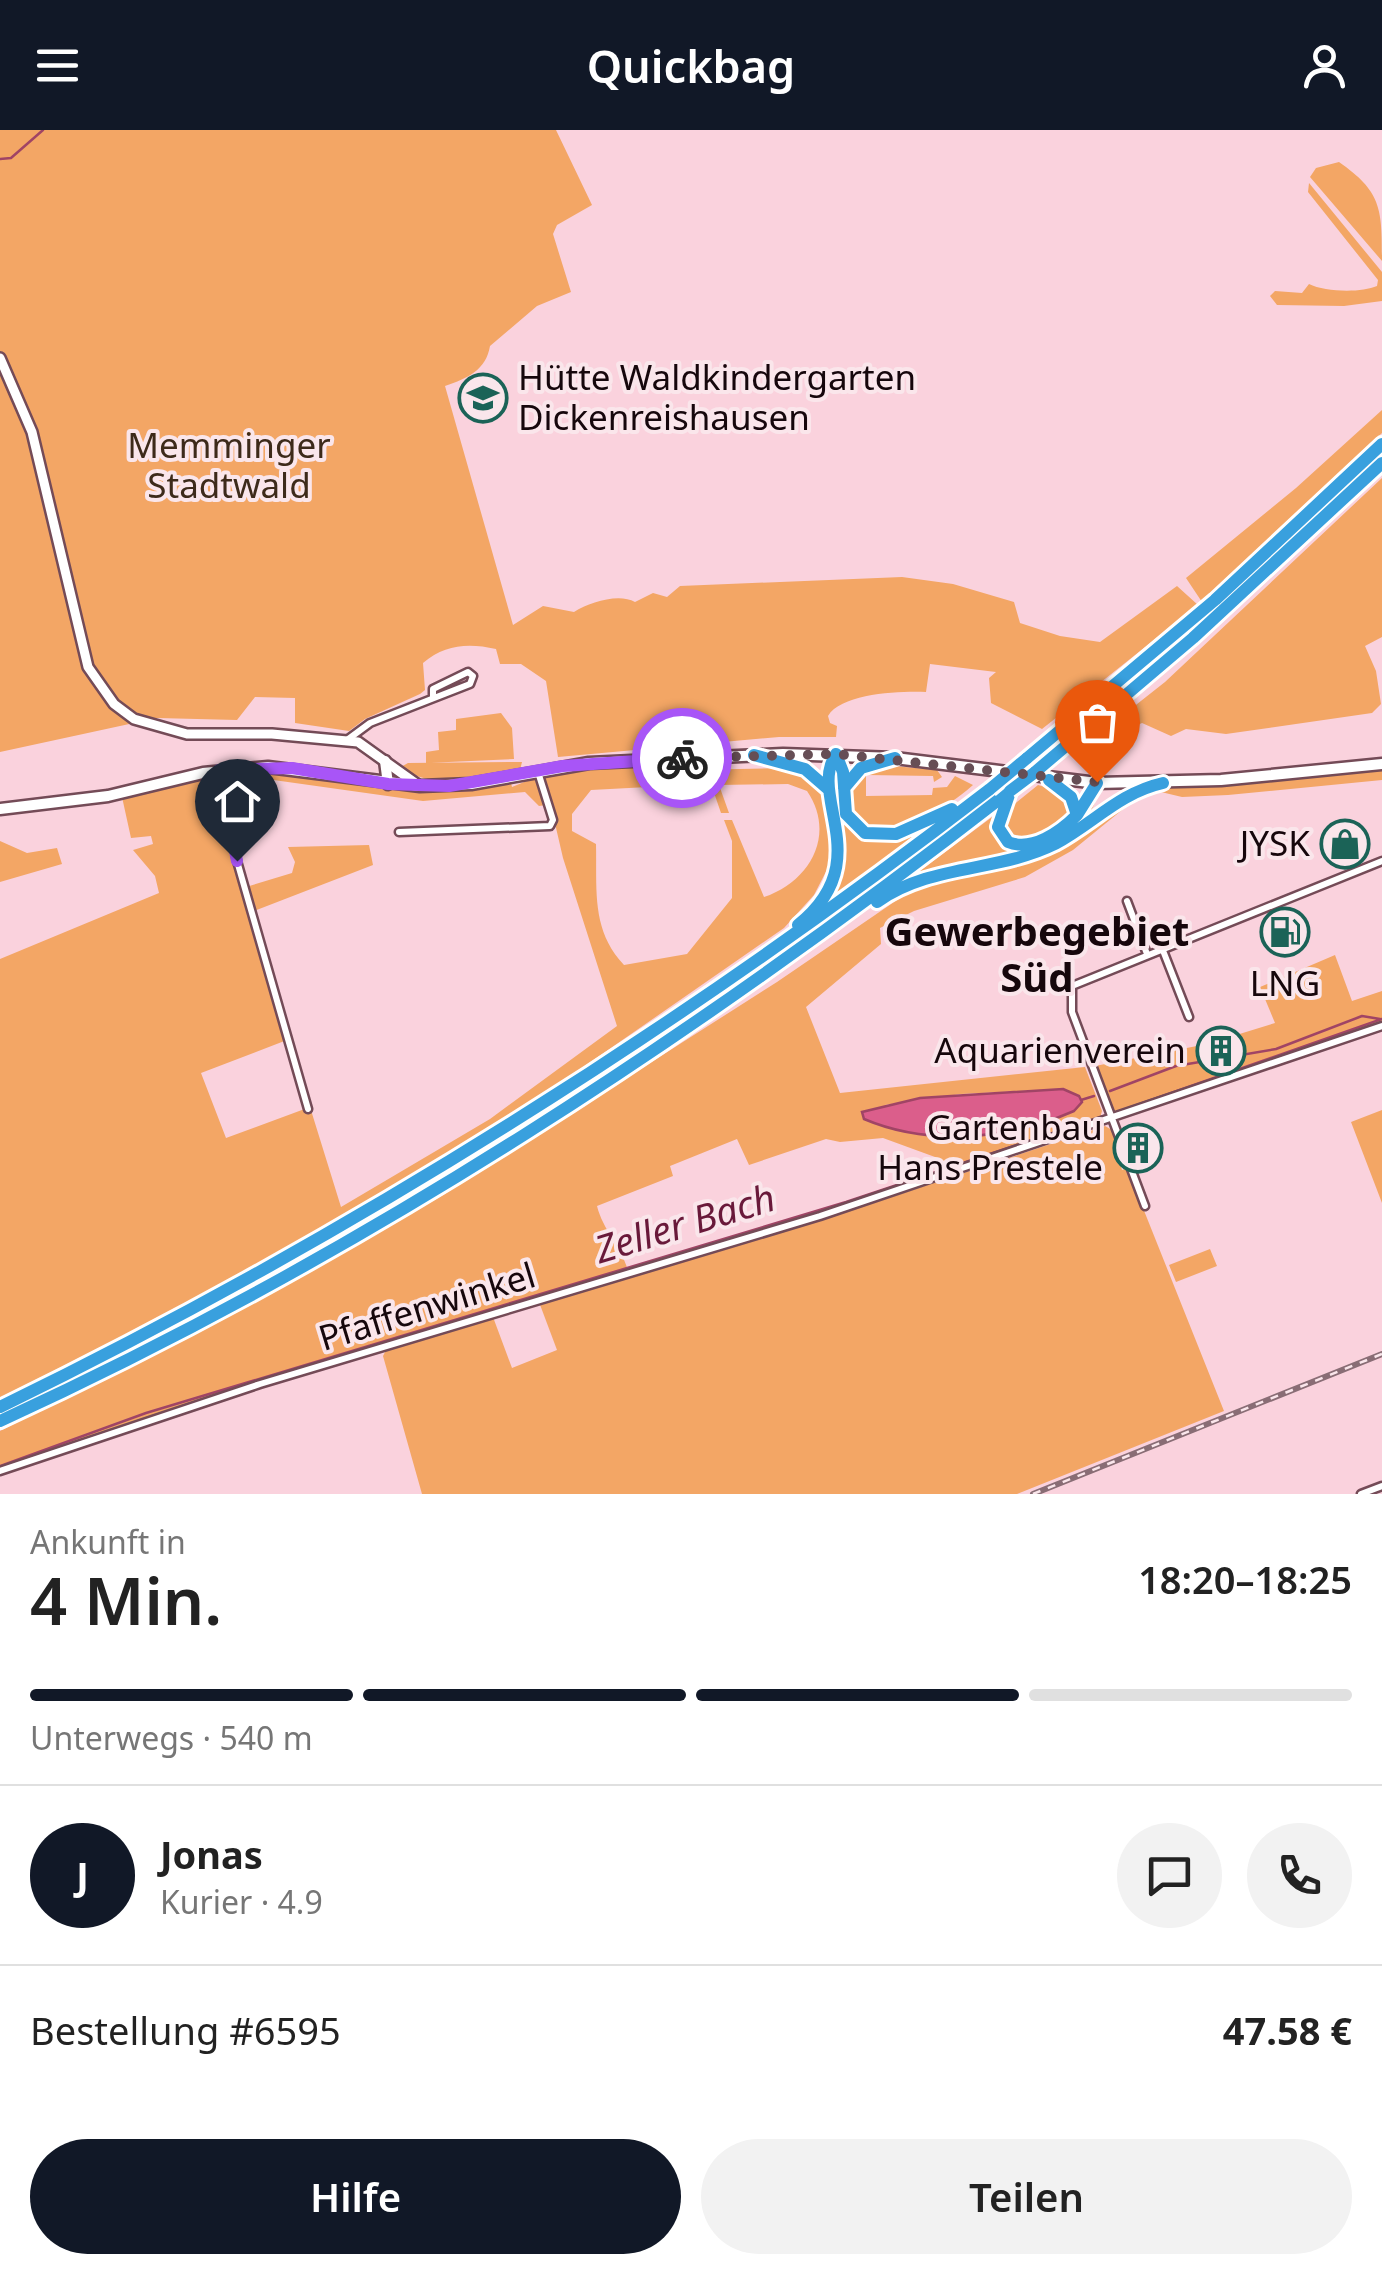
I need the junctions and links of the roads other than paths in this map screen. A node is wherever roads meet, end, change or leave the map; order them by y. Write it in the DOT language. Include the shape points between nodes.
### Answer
graph roads {
  1 [pos="0,358"];
  2 [pos="1382,444"];
  3 [pos="1382,463"];
  4 [pos="434,696"];
  5 [pos="346,740"];
  6 [pos="836,754"];
  7 [pos="754,755"];
  8 [pos="895,758"];
  9 [pos="385,762"];
  10 [pos="1382,764"];
  11 [pos="219,770"];
  12 [pos="537,771"];
  13 [pos="1049,780"];
  14 [pos="1097,782"];
  15 [pos="1163,783"];
  16 [pos="388,784"];
  17 [pos="420,786"];
  18 [pos="844,788"];
  19 [pos="990,789"];
  20 [pos="828,790"];
  21 [pos="1010,791"];
  22 [pos="0,809"];
  23 [pos="1077,815"];
  24 [pos="1097,815"];
  25 [pos="399,832"];
  26 [pos="1382,861"];
  27 [pos="1127,901"];
  28 [pos="840,920"];
  29 [pos="1162,948"];
  30 [pos="1147,954"];
  31 [pos="765,958"];
  32 [pos="1189,1018"];
  33 [pos="1382,1026"];
  34 [pos="308,1109"];
  35 [pos="1109,1116"];
  36 [pos="1145,1206"];
  37 [pos="0,1407"];
  38 [pos="0,1421"];
  39 [pos="0,1471"];
  40 [pos="1382,1486"];
  41 [pos="1362,1494"];
  1 -- 5 [label="street" via="32,432 88,667 114,704 134,719 187,734"];
  2 -- 19 [label="highway, bridge" via="1216,600"];
  3 -- 21 [label="highway, bridge" via="1194,638"];
  4 -- 4 [label="street" via="470,684 473,676 459,675 433,689"];
  4 -- 5 [label="street"];
  5 -- 9 [label="street" via="372,748"];
  6 -- 7 [label="main road"];
  6 -- 8 [label="main road"];
  6 -- 18 [label="highway"];
  6 -- 20 [label="highway"];
  7 -- 12 [label="main road"];
  7 -- 20 [label="highway" via="804,769"];
  8 -- 13 [label="main road"];
  8 -- 18 [label="highway" via="861,768"];
  9 -- 16 [label="main road"];
  9 -- 17 [label="street"];
  10 -- 15 [label="main road"];
  11 -- 16 [label="main road" via="292,768"];
  11 -- 22 [label="main road" via="108,796"];
  11 -- 34 [label="street" via="237,861"];
  12 -- 17 [label="main road"];
  12 -- 25 [label="street" via="550,826"];
  13 -- 14 [label="main road"];
  13 -- 23 [label="highway" via="1071,797"];
  14 -- 15 [label="main road"];
  14 -- 23 [label="highway"];
  14 -- 24 [label="highway"];
  15 -- 24 [label="highway" via="1129,793"];
  16 -- 17 [label="main road"];
  18 -- 19 [label="highway" via="850,822 881,836 920,826"];
  19 -- 31 [label="highway"];
  20 -- 31 [label="highway" via="839,830 834,873 804,920 768,947"];
  21 -- 23 [label="highway" via="998,827 1015,845 1048,837"];
  21 -- 28 [label="highway"];
  24 -- 28 [label="highway" via="1036,852 920,880"];
  26 -- 29 [label="street"];
  27 -- 30 [label="street"];
  28 -- 38 [label="highway" via="656,1049 438,1188 172,1336"];
  29 -- 30 [label="street"];
  29 -- 32 [label="street"];
  30 -- 35 [label="street" via="1072,986 1072,1012"];
  31 -- 37 [label="highway" via="565,1092 355,1220"];
  33 -- 35 [label="street, Pfaffenwinkel"];
  35 -- 36 [label="street"];
  35 -- 39 [label="street, Pfaffenwinkel" via="820,1216 260,1384"];
  40 -- 41 [label="street"];
}
